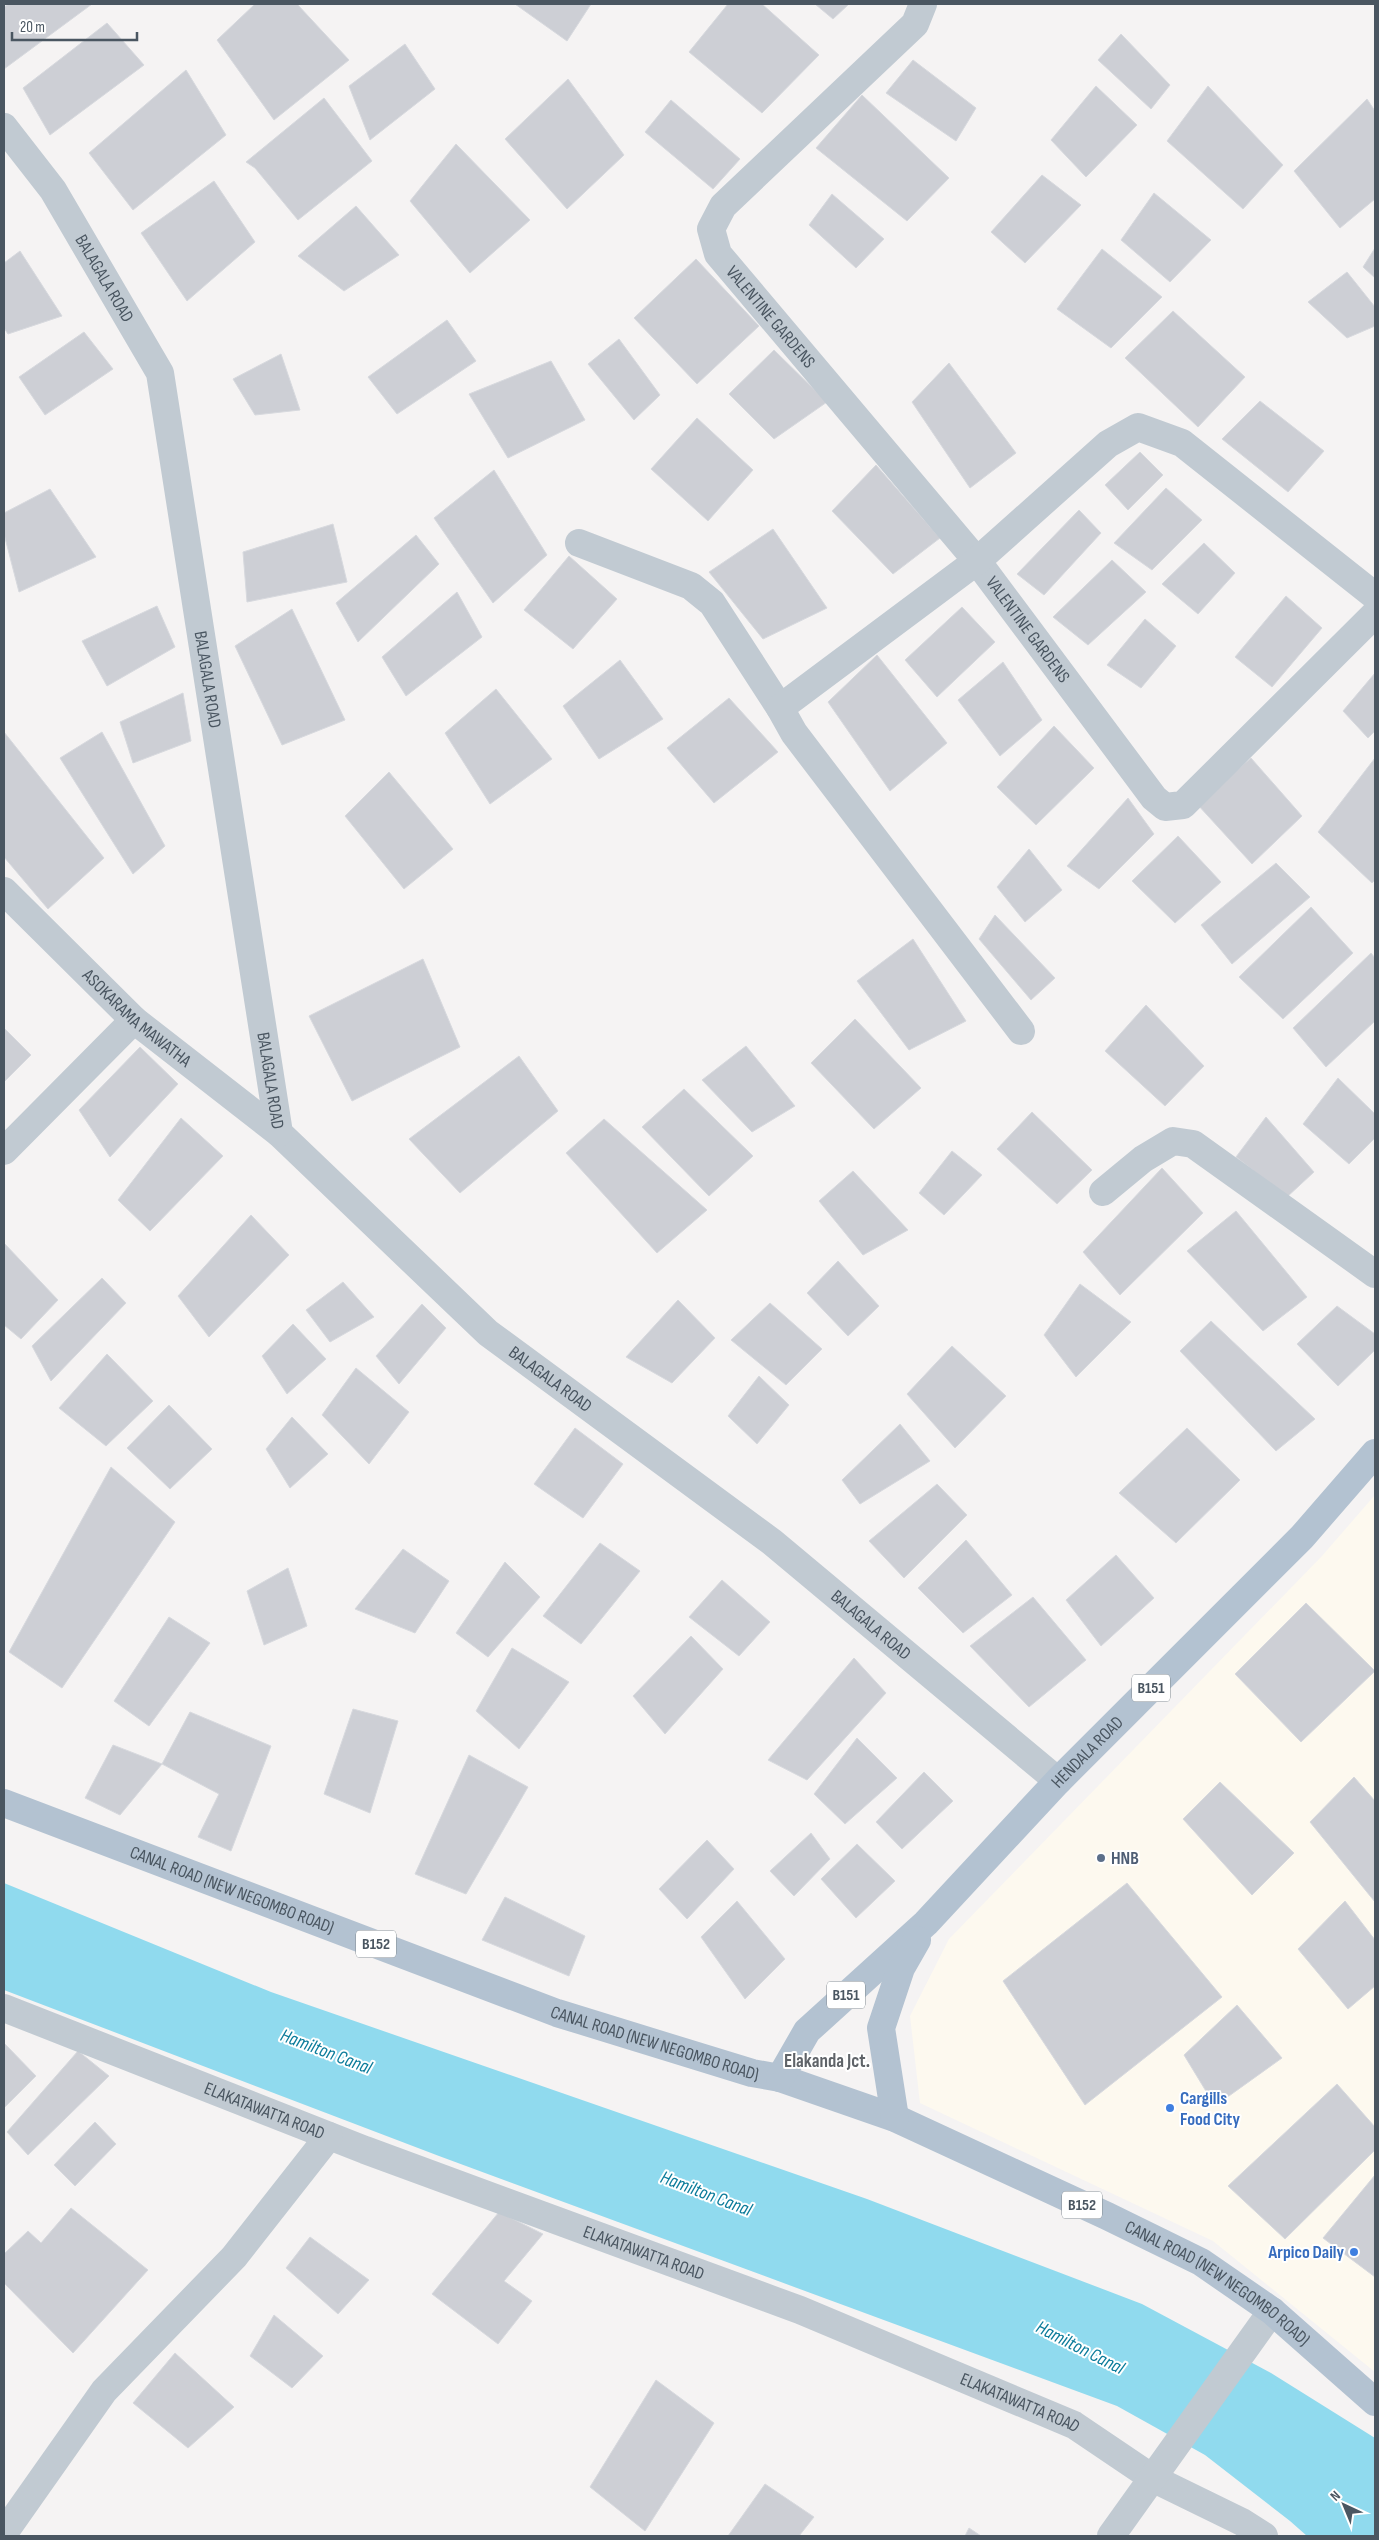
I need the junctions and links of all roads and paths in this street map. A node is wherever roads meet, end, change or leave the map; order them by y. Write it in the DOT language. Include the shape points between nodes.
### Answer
graph roads {
  1 [pos="923,4"];
  2 [pos="4,127"];
  3 [pos="579,543"];
  4 [pos="977,560"];
  5 [pos="1375,596"];
  6 [pos="1375,614"];
  7 [pos="780,708"];
  8 [pos="4,891"];
  9 [pos="134,1020"];
  10 [pos="1021,1031"];
  11 [pos="279,1133"];
  12 [pos="4,1151"];
  13 [pos="1103,1192"];
  14 [pos="1375,1274"];
  15 [pos="1375,1453"];
  16 [pos="1058,1781"];
  17 [pos="4,1803"];
  18 [pos="926,1923"];
  19 [pos="4,2008"];
  20 [pos="780,2078"];
  21 [pos="895,2118"];
  22 [pos="329,2136"];
  23 [pos="1272,2311"];
  24 [pos="1375,2402"];
  25 [pos="1154,2479"];
  26 [pos="4,2533"];
  27 [pos="1111,2536"];
  28 [pos="1264,2536"];
  1 -- 4 [label="street, VALENTINE GARDENS" via="916,24 723,206 710,230 718,254"];
  2 -- 11 [label="street, BALAGALA ROAD" via="53,190 160,373"];
  3 -- 7 [label="street" via="691,586 712,603"];
  4 -- 5 [label="street" via="1108,444 1138,427 1182,443"];
  4 -- 6 [label="street, VALENTINE GARDENS" via="1154,798 1164,807 1183,805"];
  4 -- 7 [label="street"];
  7 -- 10 [label="street" via="794,733"];
  8 -- 9 [label="street, ASOKARAMA MAWATHA"];
  9 -- 11 [label="street, ASOKARAMA MAWATHA"];
  9 -- 12 [label="street"];
  11 -- 16 [label="street, BALAGALA ROAD" via="488,1333 772,1542"];
  13 -- 14 [label="street" via="1143,1159 1174,1141 1193,1144"];
  15 -- 16 [label="main road, HENDALA ROAD / B151" via="1302,1537"];
  16 -- 18 [label="main road, HENDALA ROAD / B151"];
  17 -- 20 [label="main road, CANAL ROAD (NEW NEGOMBO ROAD) / B152" via="557,2013 752,2073"];
  18 -- 20 [label="main road, HENDALA ROAD / B151" via="807,2030"];
  18 -- 21 [label="main road, HENDALA ROAD / B151" via="901,1968 881,2028"];
  19 -- 22 [label="street, ELAKATAWATTA ROAD"];
  20 -- 21 [label="main road, CANAL ROAD (NEW NEGOMBO ROAD) / B152"];
  21 -- 23 [label="main road, CANAL ROAD (NEW NEGOMBO ROAD) / B152" via="1201,2262"];
  22 -- 25 [label="street, ELAKATAWATTA ROAD" via="800,2310 1074,2424"];
  22 -- 26 [label="street" via="234,2257 104,2391"];
  23 -- 24 [label="main road, CANAL ROAD (NEW NEGOMBO ROAD) / B152"];
  23 -- 25 [label="street"];
  25 -- 27 [label="street"];
  25 -- 28 [label="street, ELAKATAWATTA ROAD"];
}
